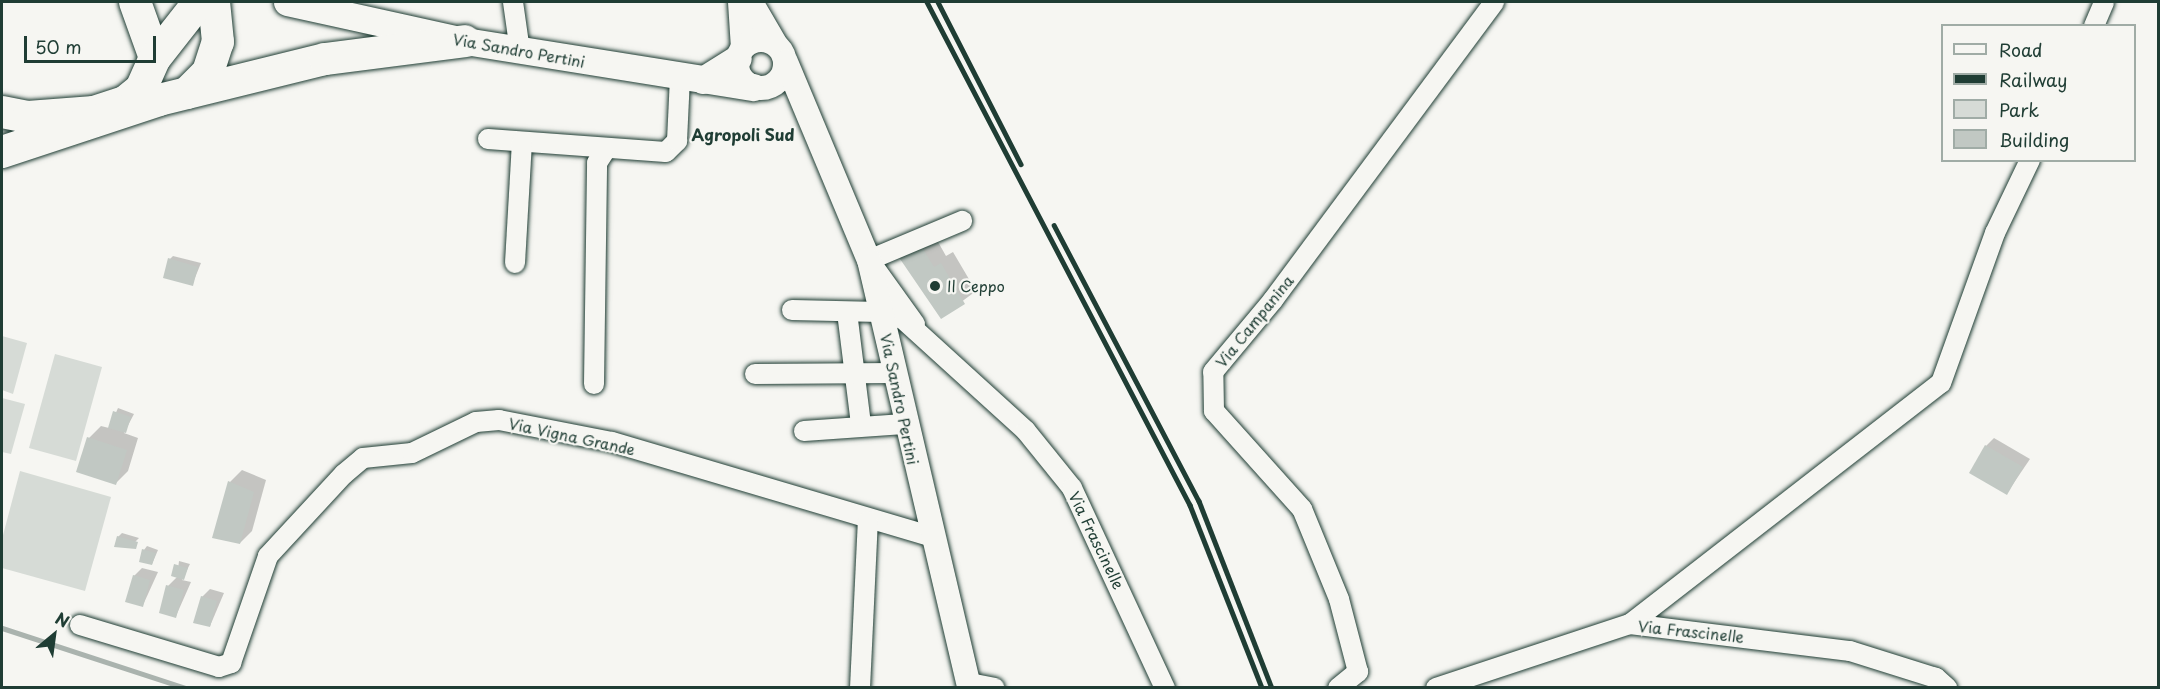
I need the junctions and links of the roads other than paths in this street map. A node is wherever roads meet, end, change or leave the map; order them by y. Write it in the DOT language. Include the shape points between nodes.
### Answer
graph roads {
  1 [pos="135,2"];
  2 [pos="200,2"];
  3 [pos="214,2"];
  4 [pos="287,2"];
  5 [pos="513,2"];
  6 [pos="740,2"];
  7 [pos="751,2"];
  8 [pos="1494,2"];
  9 [pos="2104,2"];
  10 [pos="2095,24"];
  11 [pos="465,41"];
  12 [pos="520,51"];
  13 [pos="740,53"];
  14 [pos="780,53"];
  15 [pos="155,58"];
  16 [pos="691,79"];
  17 [pos="758,88"];
  18 [pos="187,93"];
  19 [pos="2,112"];
  20 [pos="808,118"];
  21 [pos="488,139"];
  22 [pos="522,142"];
  23 [pos="606,149"];
  24 [pos="2,152"];
  25 [pos="2029,162"];
  26 [pos="962,221"];
  27 [pos="869,260"];
  28 [pos="515,264"];
  29 [pos="792,310"];
  30 [pos="847,312"];
  31 [pos="882,319"];
  32 [pos="920,335"];
  33 [pos="894,365"];
  34 [pos="755,374"];
  35 [pos="852,375"];
  36 [pos="594,384"];
  37 [pos="904,424"];
  38 [pos="861,425"];
  39 [pos="804,431"];
  40 [pos="868,521"];
  41 [pos="932,537"];
  42 [pos="1630,624"];
  43 [pos="80,625"];
  44 [pos="969,685"];
  45 [pos="860,687"];
  46 [pos="995,687"];
  47 [pos="1165,687"];
  48 [pos="1338,687"];
  49 [pos="1436,687"];
  50 [pos="1947,687"];
  1 -- 15 [label="highway"];
  2 -- 15 [label="highway"];
  3 -- 18 [label="highway" via="218,42 208,72"];
  4 -- 11 [label="main road, Via Sandro Pertini"];
  5 -- 12 [label="street"];
  6 -- 13 [label="street"];
  7 -- 14 [label="street, Via Sandro Pertini"];
  8 -- 48 [label="street, Via Campanina" via="1273,300 1213,372 1214,411 1302,509 1339,599 1358,672"];
  9 -- 10 [label="street"];
  11 -- 12 [label="main road, Via Sandro Pertini"];
  11 -- 18 [label="highway" via="325,59"];
  12 -- 16 [label="main road, Via Sandro Pertini"];
  13 -- 14 [label="street" via="754,40"];
  13 -- 16 [label="main road"];
  13 -- 17 [label="street" via="738,72"];
  14 -- 17 [label="street" via="782,77"];
  14 -- 20 [label="street, Via Sandro Pertini"];
  15 -- 19 [label="highway" via="141,89 125,102 94,112 28,117"];
  16 -- 17 [label="main road, Via Sandro Pertini"];
  16 -- 23 [label="street" via="672,148"];
  17 -- 20 [label="street, Via Sandro Pertini"];
  18 -- 24 [label="highway"];
  20 -- 27 [label="street, Via Sandro Pertini"];
  21 -- 22 [label="street"];
  22 -- 23 [label="street"];
  22 -- 28 [label="street"];
  23 -- 36 [label="street" via="597,163"];
  25 -- 42 [label="street" via="1995,233 1941,383"];
  26 -- 27 [label="street"];
  27 -- 31 [label="street, Via Sandro Pertini"];
  27 -- 32 [label="street, Via Frascinelle"];
  29 -- 30 [label="street, Via Frascinelle"];
  30 -- 31 [label="street, Via Frascinelle"];
  30 -- 35 [label="street"];
  31 -- 32 [label="street, Via Frascinelle"];
  31 -- 33 [label="street, Via Sandro Pertini"];
  32 -- 33 [label="street" via="896,342"];
  32 -- 47 [label="street, Via Frascinelle" via="1026,431 1072,488"];
  33 -- 35 [label="street"];
  33 -- 37 [label="street, Via Sandro Pertini"];
  34 -- 35 [label="street"];
  35 -- 38 [label="street"];
  37 -- 38 [label="street"];
  37 -- 41 [label="street, Via Sandro Pertini"];
  38 -- 39 [label="street"];
  40 -- 41 [label="street, Via Vigna Grande"];
  40 -- 43 [label="street, Via Vigna Grande" via="612,442 499,420 476,422 412,453 363,458 335,482 268,556 231,663 219,667"];
  40 -- 45 [label="street"];
  41 -- 44 [label="street, Via Sandro Pertini"];
  42 -- 49 [label="street, Via Frascinelle"];
  42 -- 50 [label="street, Via Frascinelle" via="1850,651 1936,678"];
  44 -- 46 [label="street"];
}
